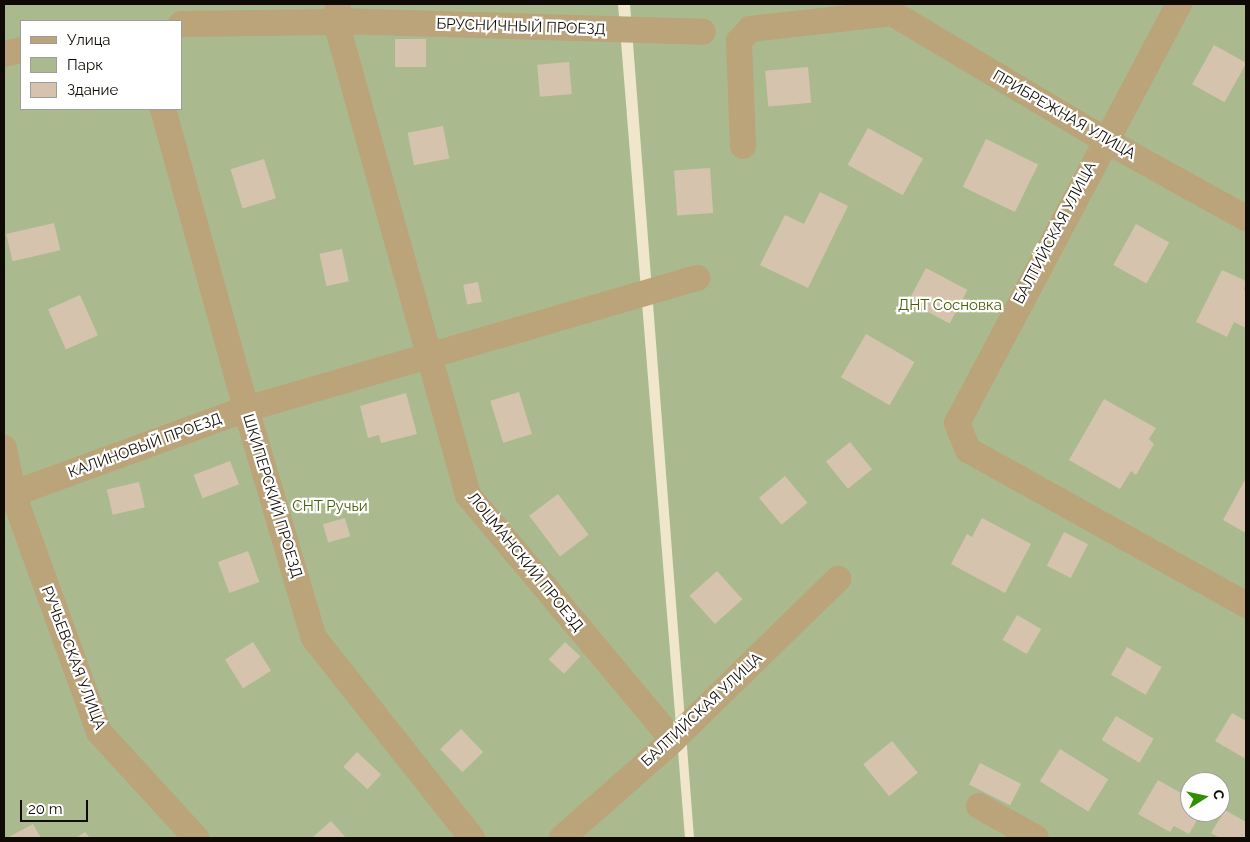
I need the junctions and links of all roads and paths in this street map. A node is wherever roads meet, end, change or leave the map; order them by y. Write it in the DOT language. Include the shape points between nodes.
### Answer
graph roads {
  1 [pos="1179,4"];
  2 [pos="892,9"];
  3 [pos="337,16"];
  4 [pos="182,24"];
  5 [pos="703,32"];
  6 [pos="20,50"];
  7 [pos="4,54"];
  8 [pos="163,110"];
  9 [pos="1105,140"];
  10 [pos="743,146"];
  11 [pos="1246,218"];
  12 [pos="696,278"];
  13 [pos="431,356"];
  14 [pos="246,409"];
  15 [pos="4,448"];
  16 [pos="8,496"];
  17 [pos="838,579"];
  18 [pos="1246,605"];
  19 [pos="673,740"];
  20 [pos="979,806"];
  21 [pos="196,838"];
  22 [pos="472,838"];
  23 [pos="562,838"];
  24 [pos="1036,838"];
  1 -- 9 [label="street, БАЛТИЙСКАЯ УЛИЦА"];
  2 -- 9 [label="street, ПРИБРЕЖНАЯ УЛИЦА"];
  2 -- 10 [label="street" via="750,29 739,41"];
  3 -- 4 [label="street, БРУСНИЧНЫЙ ПРОЕЗД"];
  3 -- 5 [label="street, БРУСНИЧНЫЙ ПРОЕЗД"];
  3 -- 13 [label="street, ЛОЦМАНСКИЙ ПРОЕЗД"];
  6 -- 7 [label="street"];
  8 -- 14 [label="street, ШКИПЕРСКИЙ ПРОЕЗД"];
  9 -- 11 [label="street, ПРИБРЕЖНАЯ УЛИЦА"];
  9 -- 18 [label="street, БАЛТИЙСКАЯ УЛИЦА" via="957,423 968,450"];
  12 -- 13 [label="street, КАЛИНОВЫЙ ПРОЕЗД"];
  13 -- 14 [label="street, КАЛИНОВЫЙ ПРОЕЗД"];
  13 -- 19 [label="street, ЛОЦМАНСКИЙ ПРОЕЗД" via="468,495"];
  14 -- 16 [label="street, КАЛИНОВЫЙ ПРОЕЗД"];
  14 -- 22 [label="street, ШКИПЕРСКИЙ ПРОЕЗД" via="314,638"];
  15 -- 16 [label="street, РУЧЬЕВСКАЯ УЛИЦА"];
  16 -- 21 [label="street, РУЧЬЕВСКАЯ УЛИЦА" via="98,732"];
  17 -- 19 [label="street, БАЛТИЙСКАЯ УЛИЦА"];
  19 -- 23 [label="street, БАЛТИЙСКАЯ УЛИЦА"];
  20 -- 24 [label="street"];
}
